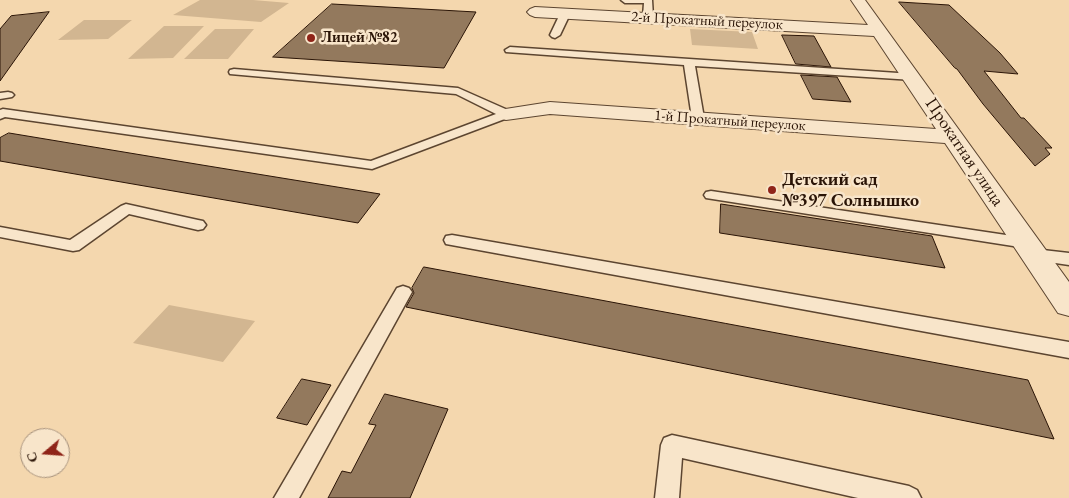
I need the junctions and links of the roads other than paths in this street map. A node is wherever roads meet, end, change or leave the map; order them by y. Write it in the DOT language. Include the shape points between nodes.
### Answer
graph roads {
  1 [pos="625,0"];
  2 [pos="858,0"];
  3 [pos="535,12"];
  4 [pos="565,14"];
  5 [pos="648,17"];
  6 [pos="880,31"];
  7 [pos="554,36"];
  8 [pos="510,50"];
  9 [pos="689,61"];
  10 [pos="234,72"];
  11 [pos="913,77"];
  12 [pos="506,114"];
  13 [pos="0,115"];
  14 [pos="698,118"];
  15 [pos="954,137"];
  16 [pos="711,195"];
  17 [pos="198,225"];
  18 [pos="0,232"];
  19 [pos="452,240"];
  20 [pos="1030,249"];
  21 [pos="1069,259"];
  22 [pos="403,292"];
  23 [pos="1069,305"];
  24 [pos="1069,350"];
  25 [pos="286,498"];
  26 [pos="667,498"];
  27 [pos="909,498"];
  1 -- 5 [label="lane" via="648,1"];
  2 -- 6 [label="street, Прокатная улица"];
  3 -- 4 [label="street, 2-й Прокатный переулок"];
  4 -- 5 [label="street, 2-й Прокатный переулок"];
  4 -- 7 [label="lane"];
  5 -- 6 [label="street, 2-й Прокатный переулок"];
  6 -- 11 [label="street, Прокатная улица"];
  8 -- 9 [label="lane"];
  9 -- 11 [label="lane"];
  9 -- 14 [label="lane"];
  10 -- 12 [label="lane" via="458,91"];
  11 -- 15 [label="street, Прокатная улица"];
  12 -- 13 [label="lane" via="372,165 4,113"];
  12 -- 14 [label="street, 1-й Прокатный переулок" via="550,108"];
  14 -- 15 [label="street, 1-й Прокатный переулок"];
  15 -- 20 [label="street, Прокатная улица"];
  16 -- 20 [label="lane"];
  17 -- 18 [label="lane" via="126,209 73,246"];
  19 -- 24 [label="lane"];
  20 -- 21 [label="lane"];
  20 -- 23 [label="street, Прокатная улица"];
  22 -- 25 [label="lane"];
  26 -- 27 [label="lane" via="672,445"];
}
